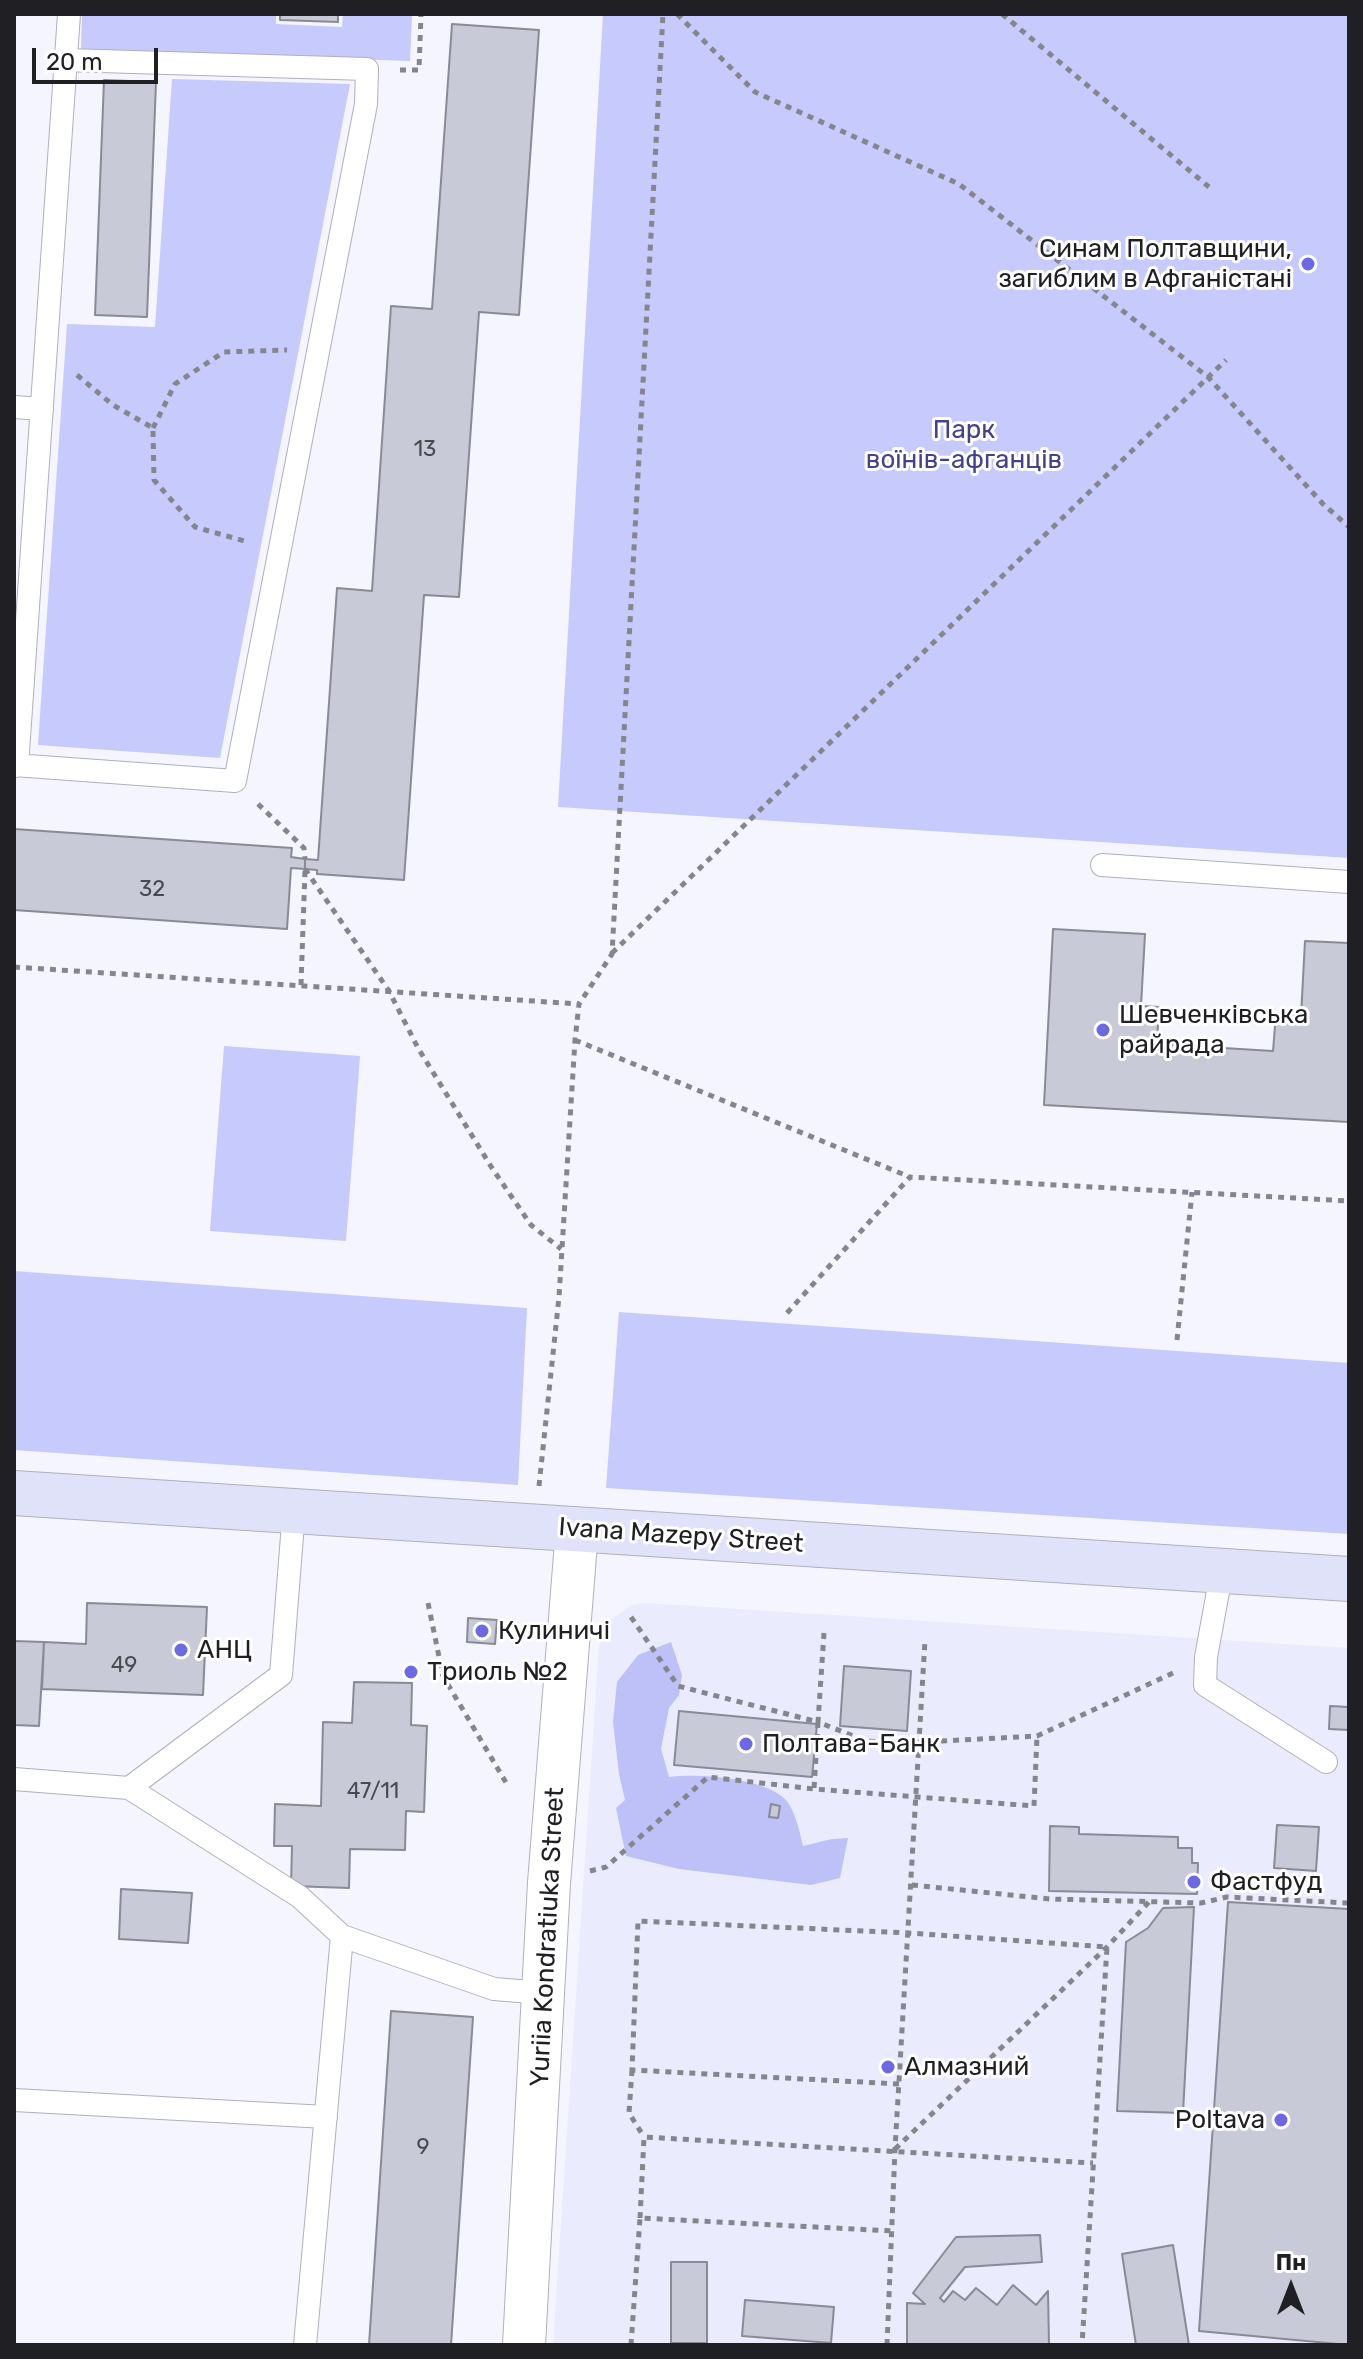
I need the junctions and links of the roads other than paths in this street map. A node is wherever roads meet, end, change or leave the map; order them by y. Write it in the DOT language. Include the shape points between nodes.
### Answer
graph roads {
  1 [pos="69,14"];
  2 [pos="66,60"];
  3 [pos="14,407"];
  4 [pos="42,409"];
  5 [pos="15,766"];
  6 [pos="1102,865"];
  7 [pos="1349,882"];
  8 [pos="14,1493"];
  9 [pos="294,1511"];
  10 [pos="556,1528"];
  11 [pos="1222,1570"];
  12 [pos="1349,1579"];
  13 [pos="1326,1762"];
  14 [pos="14,1779"];
  15 [pos="129,1788"];
  16 [pos="342,1936"];
  17 [pos="544,1993"];
  18 [pos="14,2100"];
  19 [pos="326,2117"];
  20 [pos="305,2345"];
  21 [pos="524,2345"];
  1 -- 2 [label="lane"];
  2 -- 4 [label="lane"];
  2 -- 5 [label="lane" via="367,69 366,104 235,781"];
  3 -- 4 [label="lane"];
  4 -- 5 [label="lane"];
  6 -- 7 [label="lane"];
  8 -- 9 [label="main road, Ivana Mazepy Street"];
  9 -- 10 [label="main road, Ivana Mazepy Street"];
  9 -- 15 [label="lane" via="281,1675"];
  10 -- 11 [label="main road, Ivana Mazepy Street"];
  10 -- 17 [label="street, Yuriia Kondratiuka Street"];
  11 -- 12 [label="main road, Ivana Mazepy Street"];
  11 -- 13 [label="lane" via="1205,1685"];
  14 -- 15 [label="lane"];
  15 -- 16 [label="lane" via="300,1897"];
  16 -- 17 [label="lane" via="494,1989"];
  16 -- 19 [label="lane"];
  17 -- 21 [label="street, Yuriia Kondratiuka Street"];
  18 -- 19 [label="lane"];
  19 -- 20 [label="lane"];
}
